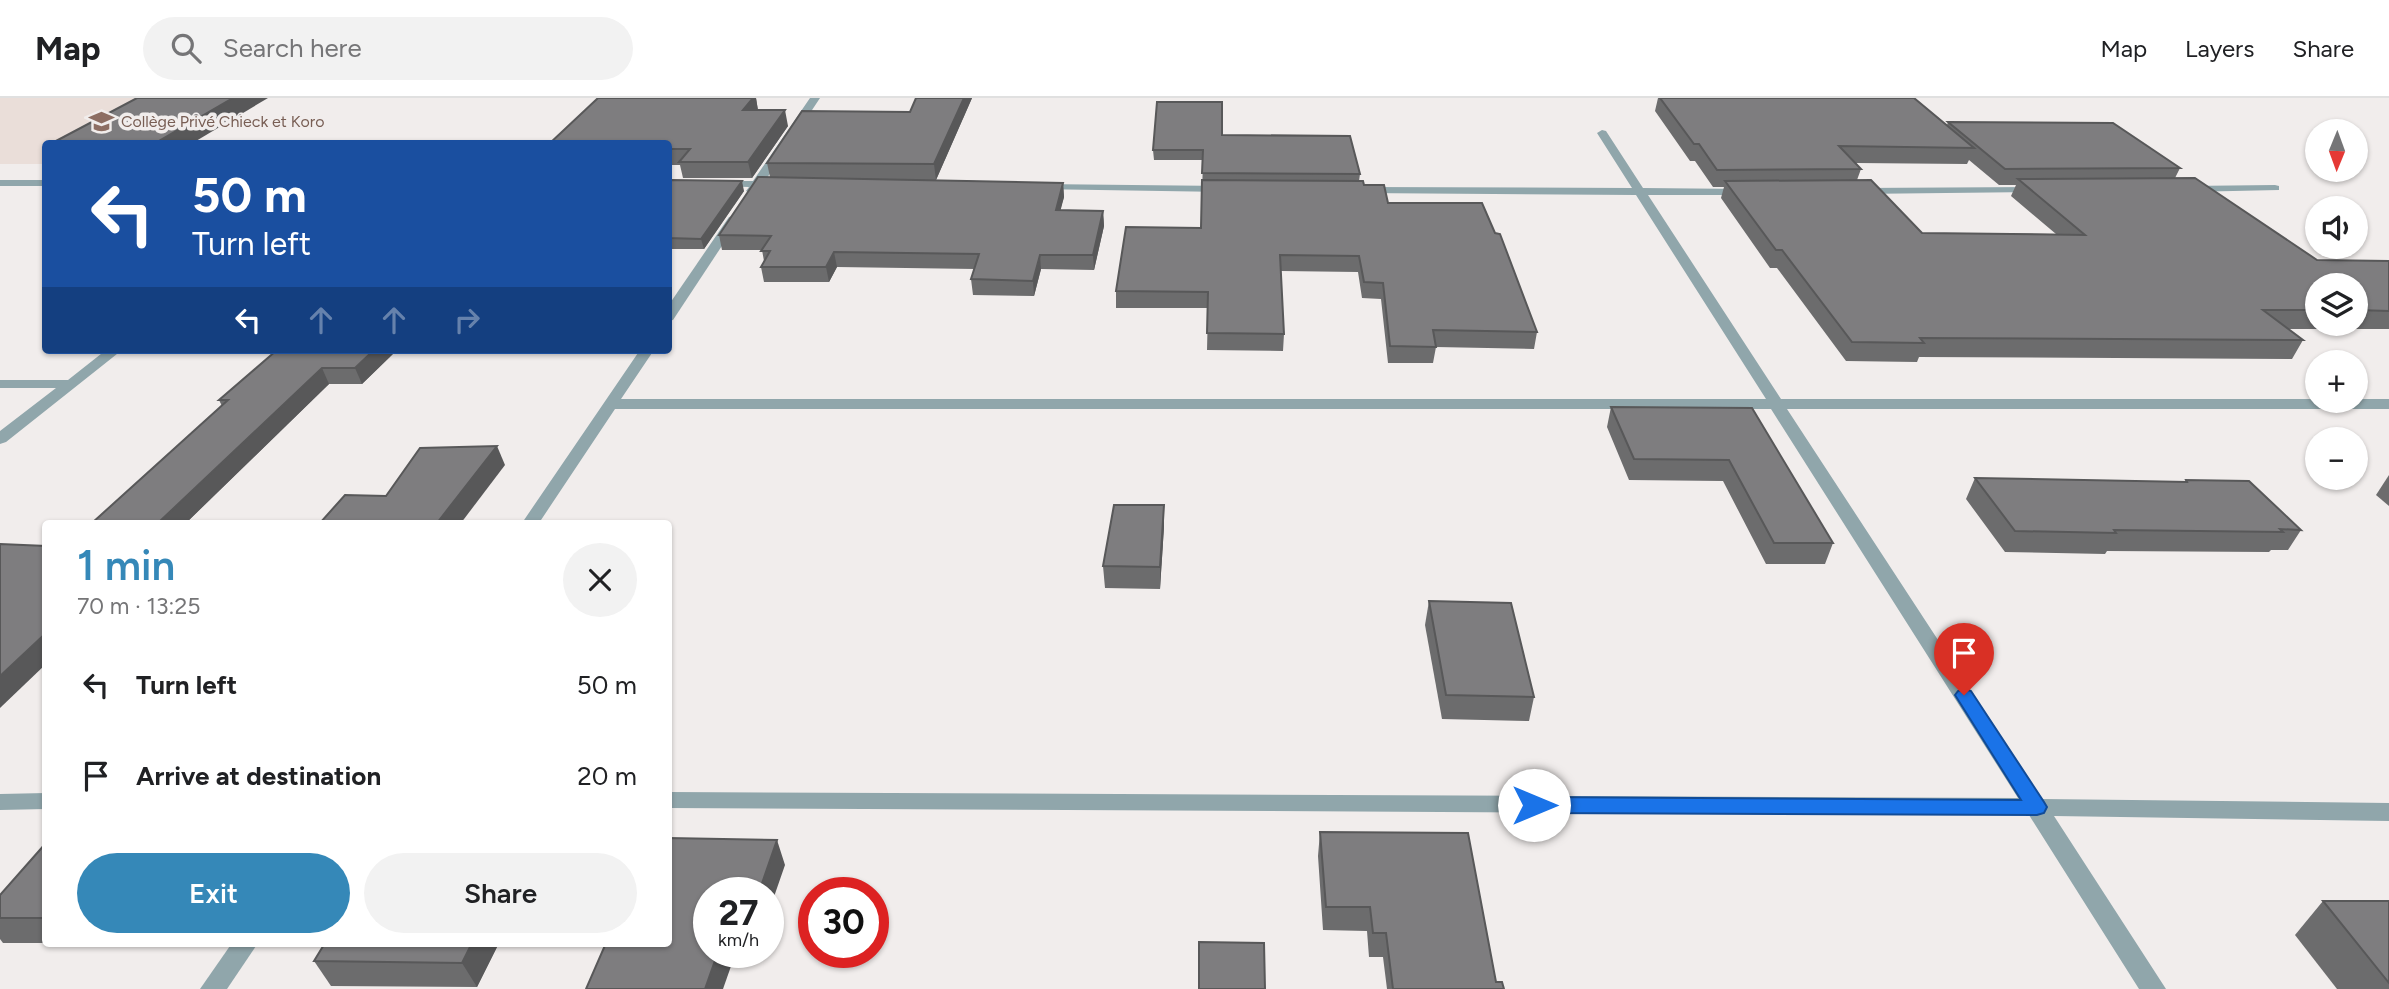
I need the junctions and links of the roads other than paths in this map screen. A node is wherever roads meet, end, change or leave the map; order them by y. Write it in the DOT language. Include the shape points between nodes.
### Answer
graph roads {
  1 [pos="815,98"];
  2 [pos="1602,133"];
  3 [pos="0,183"];
  4 [pos="42,183"];
  5 [pos="706,184"];
  6 [pos="756,184"];
  7 [pos="784,184"];
  8 [pos="1033,187"];
  9 [pos="2275,188"];
  10 [pos="1240,189"];
  11 [pos="2178,189"];
  12 [pos="1351,190"];
  13 [pos="2054,190"];
  14 [pos="1848,191"];
  15 [pos="1765,192"];
  16 [pos="1641,193"];
  17 [pos="672,311"];
  18 [pos="110,354"];
  19 [pos="644,354"];
  20 [pos="0,384"];
  21 [pos="72,384"];
  22 [pos="611,404"];
  23 [pos="1776,404"];
  24 [pos="2389,404"];
  25 [pos="0,439"];
  26 [pos="533,520"];
  27 [pos="672,800"];
  28 [pos="0,802"];
  29 [pos="42,802"];
  30 [pos="2037,807"];
  31 [pos="2389,812"];
  32 [pos="243,947"];
  33 [pos="214,989"];
  34 [pos="2153,989"];
  1 -- 6 [label="street"];
  2 -- 16 [label="street"];
  3 -- 4 [label="street"];
  5 -- 6 [label="street"];
  6 -- 7 [label="street"];
  6 -- 17 [label="street"];
  8 -- 10 [label="street"];
  9 -- 11 [label="street"];
  12 -- 16 [label="street"];
  13 -- 14 [label="street"];
  15 -- 16 [label="street"];
  16 -- 23 [label="street"];
  18 -- 21 [label="street"];
  19 -- 22 [label="street"];
  20 -- 21 [label="street"];
  21 -- 25 [label="street"];
  22 -- 23 [label="street"];
  22 -- 26 [label="street"];
  23 -- 24 [label="street"];
  23 -- 30 [label="street"];
  27 -- 30 [label="street"];
  28 -- 29 [label="street"];
  30 -- 31 [label="street"];
  30 -- 34 [label="street"];
  32 -- 33 [label="street"];
}
